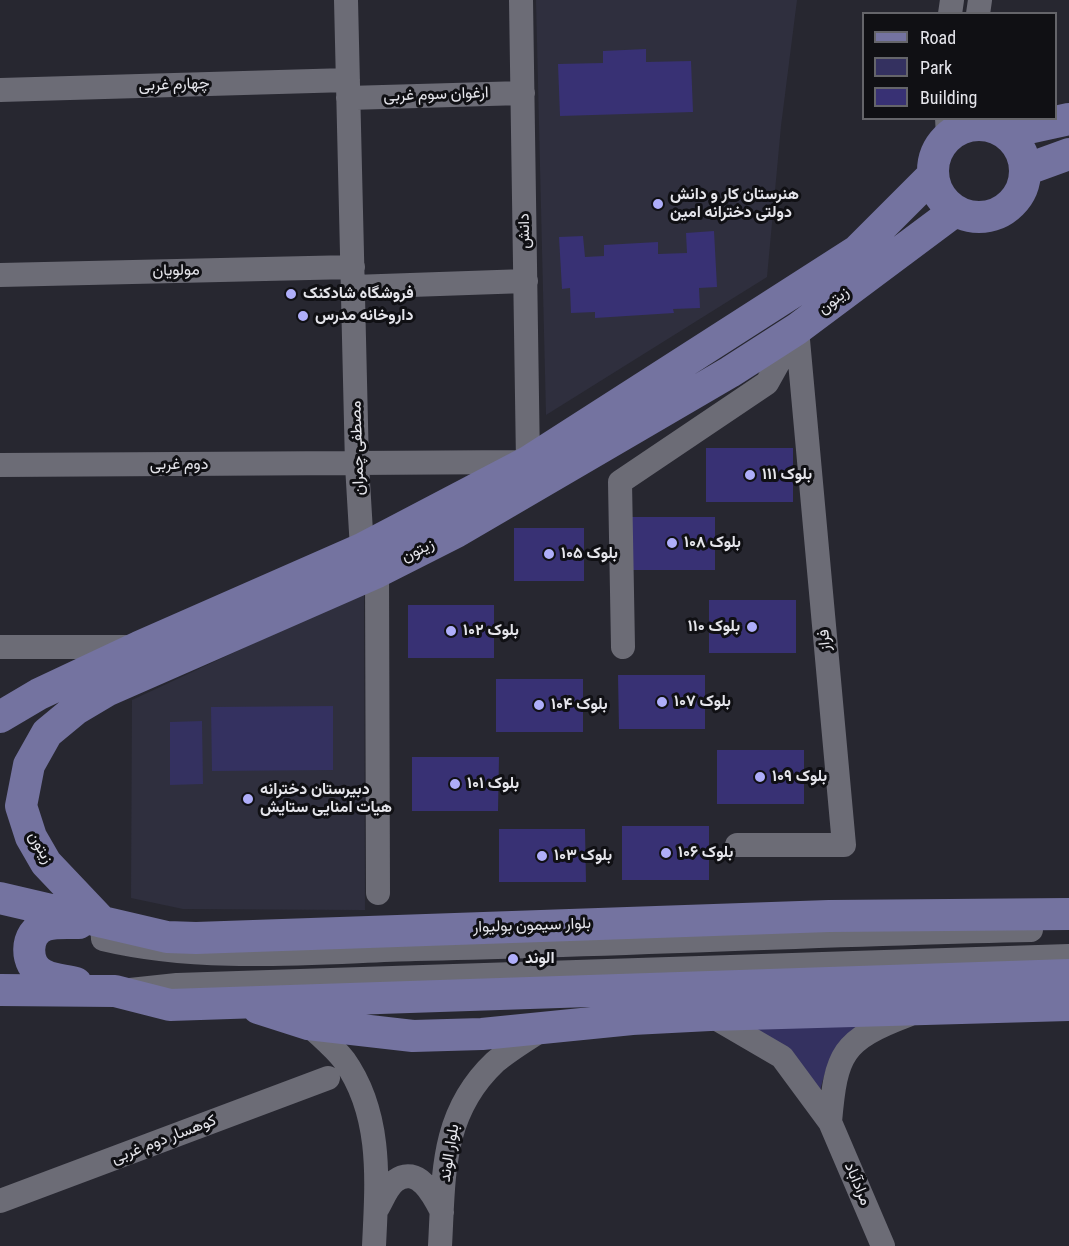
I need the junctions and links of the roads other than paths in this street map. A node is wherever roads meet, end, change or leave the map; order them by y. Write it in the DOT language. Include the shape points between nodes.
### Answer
graph roads {
  1 [pos="346,0"];
  2 [pos="521,0"];
  3 [pos="348,89"];
  4 [pos="0,90"];
  5 [pos="523,93"];
  6 [pos="1069,119"];
  7 [pos="1002,126"];
  8 [pos="947,127"];
  9 [pos="1069,154"];
  10 [pos="1025,170"];
  11 [pos="933,175"];
  12 [pos="955,211"];
  13 [pos="0,275"];
  14 [pos="353,277"];
  15 [pos="526,281"];
  16 [pos="797,329"];
  17 [pos="528,462"];
  18 [pos="0,465"];
  19 [pos="357,465"];
  20 [pos="369,560"];
  21 [pos="623,646"];
  22 [pos="0,647"];
  23 [pos="139,647"];
  24 [pos="0,717"];
  25 [pos="11,797"];
  26 [pos="737,845"];
  27 [pos="378,893"];
  28 [pos="0,898"];
  29 [pos="1069,914"];
  30 [pos="102,922"];
  31 [pos="1069,929"];
  32 [pos="1069,956"];
  33 [pos="1069,975"];
  34 [pos="0,990"];
  35 [pos="115,991"];
  36 [pos="240,1002"];
  37 [pos="1069,1005"];
  38 [pos="923,1009"];
  39 [pos="711,1016"];
  40 [pos="308,1024"];
  41 [pos="545,1027"];
  42 [pos="328,1078"];
  43 [pos="830,1122"];
  44 [pos="0,1201"];
  45 [pos="377,1209"];
  46 [pos="442,1212"];
  47 [pos="374,1246"];
  48 [pos="440,1246"];
  49 [pos="883,1246"];
  1 -- 3 [label="street, مصطفی چمران"];
  2 -- 5 [label="street, دانش"];
  3 -- 4 [label="street, چهارم غربی"];
  3 -- 5 [label="street, ارغوان سوم غربی"];
  3 -- 14 [label="street, مصطفی چمران"];
  5 -- 15 [label="street, دانش"];
  6 -- 7 [label="main road"];
  7 -- 8 [label="main road"];
  7 -- 10 [label="main road" via="1023,156"];
  8 -- 11 [label="main road"];
  9 -- 10 [label="main road"];
  10 -- 12 [label="main road" via="1017,197 996,214 968,216"];
  11 -- 12 [label="main road" via="936,189"];
  11 -- 17 [label="main road, زیتون" via="857,251"];
  12 -- 16 [label="main road, زیتون"];
  13 -- 14 [label="street, مولویان"];
  14 -- 15 [label="street, مولویان"];
  14 -- 19 [label="street, مصطفی چمران"];
  15 -- 17 [label="street, دانش"];
  16 -- 20 [label="main road, زیتون" via="466,526"];
  16 -- 21 [label="street" via="767,383 620,482"];
  16 -- 26 [label="street, فراز" via="844,845"];
  17 -- 19 [label="street, دوم غربی"];
  17 -- 20 [label="main road, زیتون"];
  18 -- 19 [label="street, دوم غربی"];
  19 -- 20 [label="street, مصطفی چمران"];
  20 -- 23 [label="main road, زیتون"];
  20 -- 25 [label="main road, زیتون" via="76,709 47,734"];
  20 -- 27 [label="street, مصطفی چمران"];
  22 -- 23 [label="street"];
  23 -- 24 [label="main road, زیتون" via="39,694"];
  25 -- 30 [label="main road, زیتون" via="46,863"];
  28 -- 30 [label="main road, بلوار سیمون بولیوار"];
  29 -- 30 [label="main road, بلوار سیمون بولیوار" via="829,916 196,938"];
  30 -- 31 [label="street" via="103,939 136,947 238,953"];
  30 -- 35 [label="main road" via="46,925 32,937 29,954 37,971 45,976"];
  32 -- 35 [label="street" via="189,984"];
  33 -- 36 [label="main road"];
  34 -- 35 [label="main road"];
  35 -- 36 [label="main road" via="170,1005"];
  36 -- 40 [label="main road"];
  37 -- 38 [label="main road"];
  38 -- 39 [label="main road"];
  38 -- 43 [label="street" via="873,1028 848,1049 836,1069"];
  39 -- 41 [label="main road"];
  39 -- 43 [label="street, مرادآباد" via="782,1057"];
  40 -- 41 [label="main road" via="413,1036"];
  40 -- 45 [label="street" via="343,1058 365,1102 372,1129"];
  41 -- 46 [label="street, بلوار الوند" via="496,1061 471,1088 456,1114 449,1140"];
  42 -- 44 [label="street, کوهسار دوم غربی"];
  43 -- 49 [label="street, مرادآباد"];
  45 -- 46 [label="street" via="395,1181 406,1177 418,1178 431,1191"];
  45 -- 47 [label="street"];
  46 -- 48 [label="street, بلوار الوند"];
}
